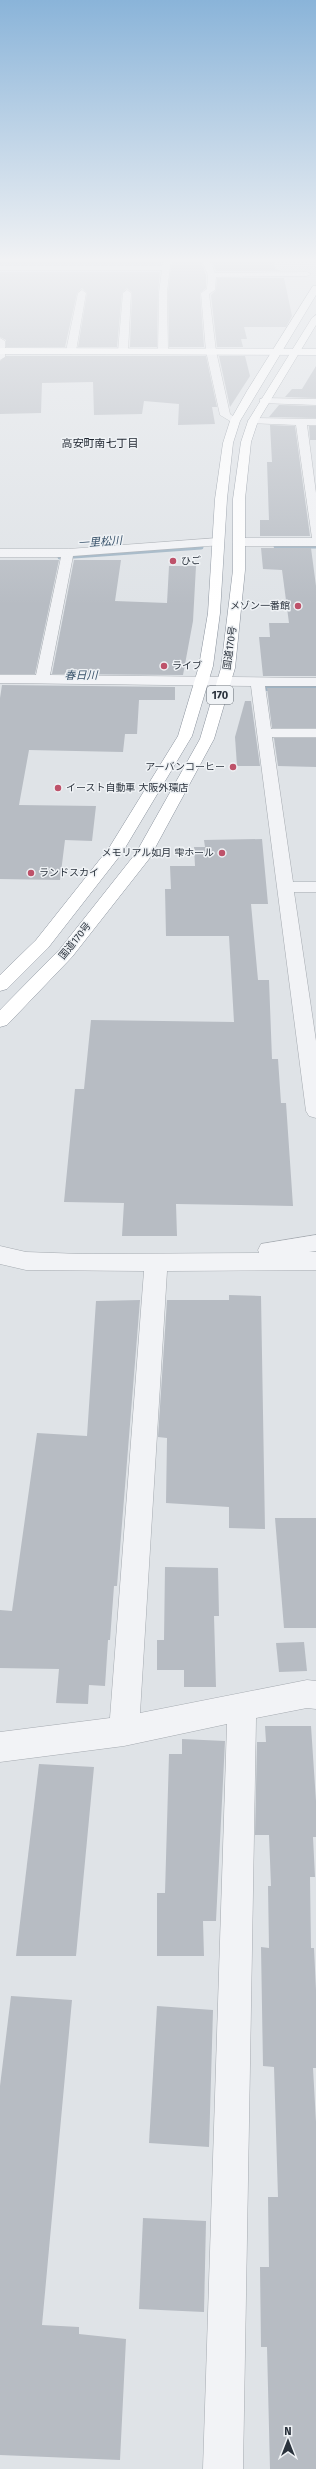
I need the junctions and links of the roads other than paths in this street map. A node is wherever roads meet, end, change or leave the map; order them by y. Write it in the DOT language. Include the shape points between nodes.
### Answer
graph roads {
  1 [pos="216,374"];
  2 [pos="263,374"];
  3 [pos="281,374"];
  4 [pos="264,401"];
  5 [pos="316,402"];
  6 [pos="235,421"];
  7 [pos="253,421"];
  8 [pos="300,422"];
  9 [pos="316,422"];
  10 [pos="316,536"];
  11 [pos="218,542"];
  12 [pos="238,542"];
  13 [pos="316,542"];
  14 [pos="0,553"];
  15 [pos="68,556"];
  16 [pos="0,679"];
  17 [pos="42,679"];
  18 [pos="257,681"];
  19 [pos="201,682"];
  20 [pos="316,682"];
  21 [pos="224,683"];
  22 [pos="265,733"];
  23 [pos="316,733"];
  24 [pos="287,887"];
  25 [pos="316,887"];
  26 [pos="0,985"];
  27 [pos="0,1021"];
  28 [pos="316,1111"];
  29 [pos="316,1243"];
  30 [pos="0,1255"];
  31 [pos="164,1261"];
  32 [pos="316,1261"];
  33 [pos="316,1695"];
  34 [pos="242,1709"];
  35 [pos="124,1730"];
  36 [pos="0,1747"];
  37 [pos="223,2469"];
  1 -- 6 [label="street" via="225,415"];
  2 -- 6 [label="main road, 国道170号 / 170"];
  3 -- 4 [label="main road, 国道170号 / 170"];
  4 -- 5 [label="street"];
  4 -- 7 [label="main road, 国道170号 / 170"];
  6 -- 11 [label="main road, 国道170号 / 170" via="228,443"];
  7 -- 8 [label="street"];
  7 -- 12 [label="main road, 国道170号 / 170" via="246,442 239,499"];
  8 -- 9 [label="street"];
  8 -- 10 [label="street"];
  11 -- 15 [label="street"];
  11 -- 19 [label="main road, 国道170号 / 170" via="214,613"];
  12 -- 13 [label="street"];
  12 -- 21 [label="main road, 国道170号 / 170" via="237,591"];
  14 -- 15 [label="street"];
  15 -- 17 [label="street"];
  16 -- 17 [label="street"];
  17 -- 19 [label="street"];
  18 -- 20 [label="street"];
  18 -- 21 [label="street"];
  18 -- 22 [label="street"];
  19 -- 21 [label="street"];
  19 -- 26 [label="main road, 国道170号 / 170" via="185,736 116,850 42,944"];
  21 -- 27 [label="main road, 国道170号 / 170" via="207,739 143,855 66,953"];
  22 -- 23 [label="street"];
  22 -- 24 [label="street"];
  24 -- 25 [label="street"];
  24 -- 28 [label="street"];
  29 -- 31 [label="street"];
  30 -- 31 [label="street" via="26,1261"];
  31 -- 32 [label="street"];
  31 -- 35 [label="street"];
  33 -- 34 [label="street" via="307,1694"];
  34 -- 35 [label="street"];
  34 -- 37 [label="street"];
  35 -- 36 [label="street"];
}
